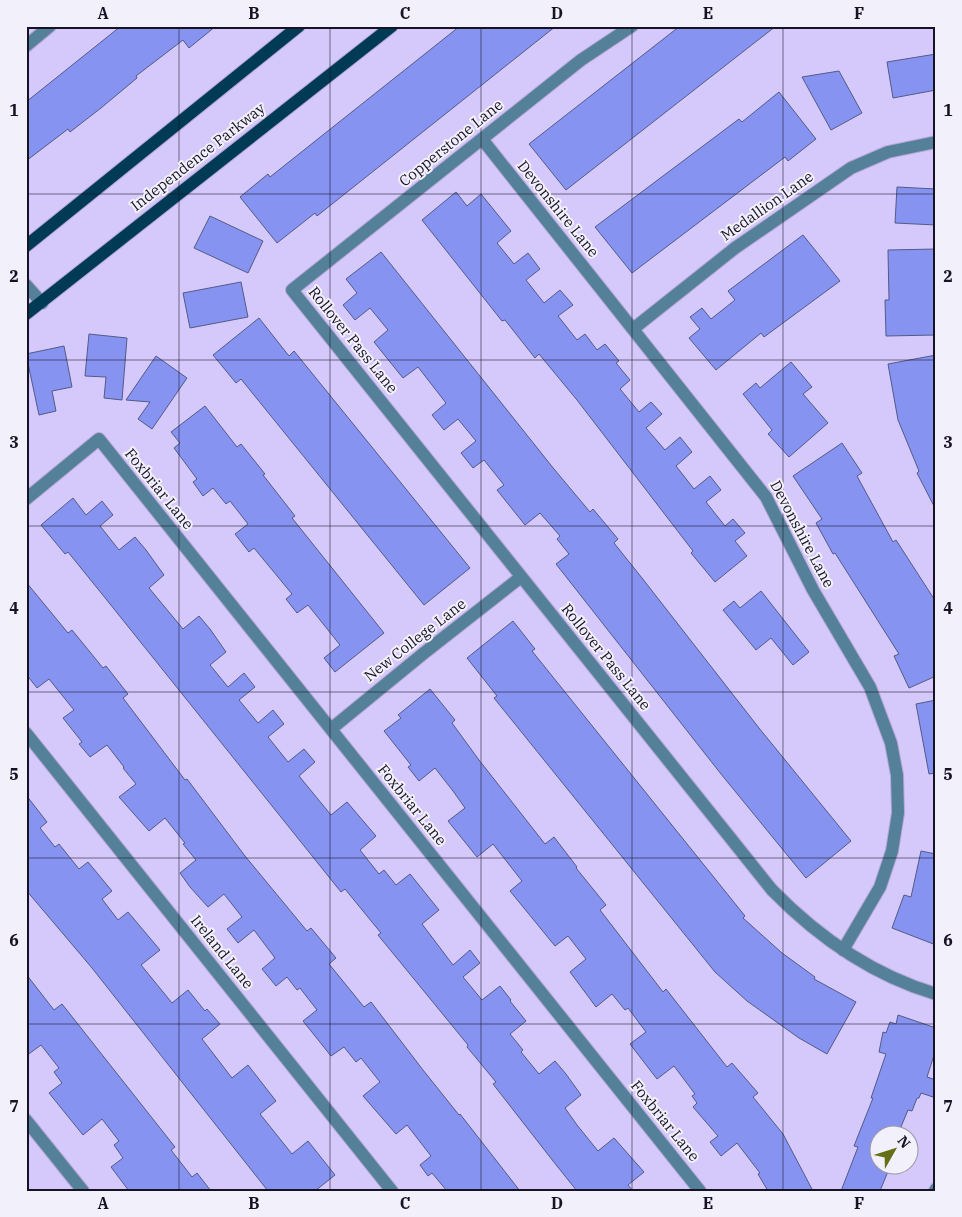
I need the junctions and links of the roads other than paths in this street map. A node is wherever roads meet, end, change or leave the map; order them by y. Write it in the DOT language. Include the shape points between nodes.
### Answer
graph roads {
  1 [pos="50,26"];
  2 [pos="299,26"];
  3 [pos="392,26"];
  4 [pos="632,26"];
  5 [pos="26,46"];
  6 [pos="482,139"];
  7 [pos="936,142"];
  8 [pos="26,246"];
  9 [pos="26,285"];
  10 [pos="292,290"];
  11 [pos="42,302"];
  12 [pos="26,314"];
  13 [pos="633,329"];
  14 [pos="26,499"];
  15 [pos="521,577"];
  16 [pos="331,729"];
  17 [pos="26,733"];
  18 [pos="842,950"];
  19 [pos="936,994"];
  20 [pos="26,1120"];
  21 [pos="83,1191"];
  22 [pos="392,1191"];
  23 [pos="700,1191"];
  1 -- 5 [label="street"];
  2 -- 8 [label="main road"];
  3 -- 11 [label="main road, Independence Parkway"];
  4 -- 6 [label="street, Copperstone Lane" via="581,60"];
  6 -- 10 [label="street, Copperstone Lane"];
  6 -- 13 [label="street, Devonshire Lane"];
  7 -- 13 [label="street, Medallion Lane" via="888,152 851,168 735,248"];
  9 -- 11 [label="street"];
  10 -- 15 [label="street, Rollover Pass Lane"];
  11 -- 12 [label="main road, Independence Parkway"];
  13 -- 18 [label="street, Devonshire Lane" via="766,497 814,590 860,667 887,728 898,794 892,850 872,904"];
  14 -- 16 [label="street, Foxbriar Lane" via="99,439"];
  15 -- 16 [label="street, New College Lane"];
  15 -- 18 [label="street, Rollover Pass Lane" via="767,884 805,922"];
  16 -- 23 [label="street, Foxbriar Lane"];
  17 -- 22 [label="street, Ireland Lane"];
  18 -- 19 [label="street, Rollover Pass Lane" via="883,973"];
  20 -- 21 [label="street"];
}
